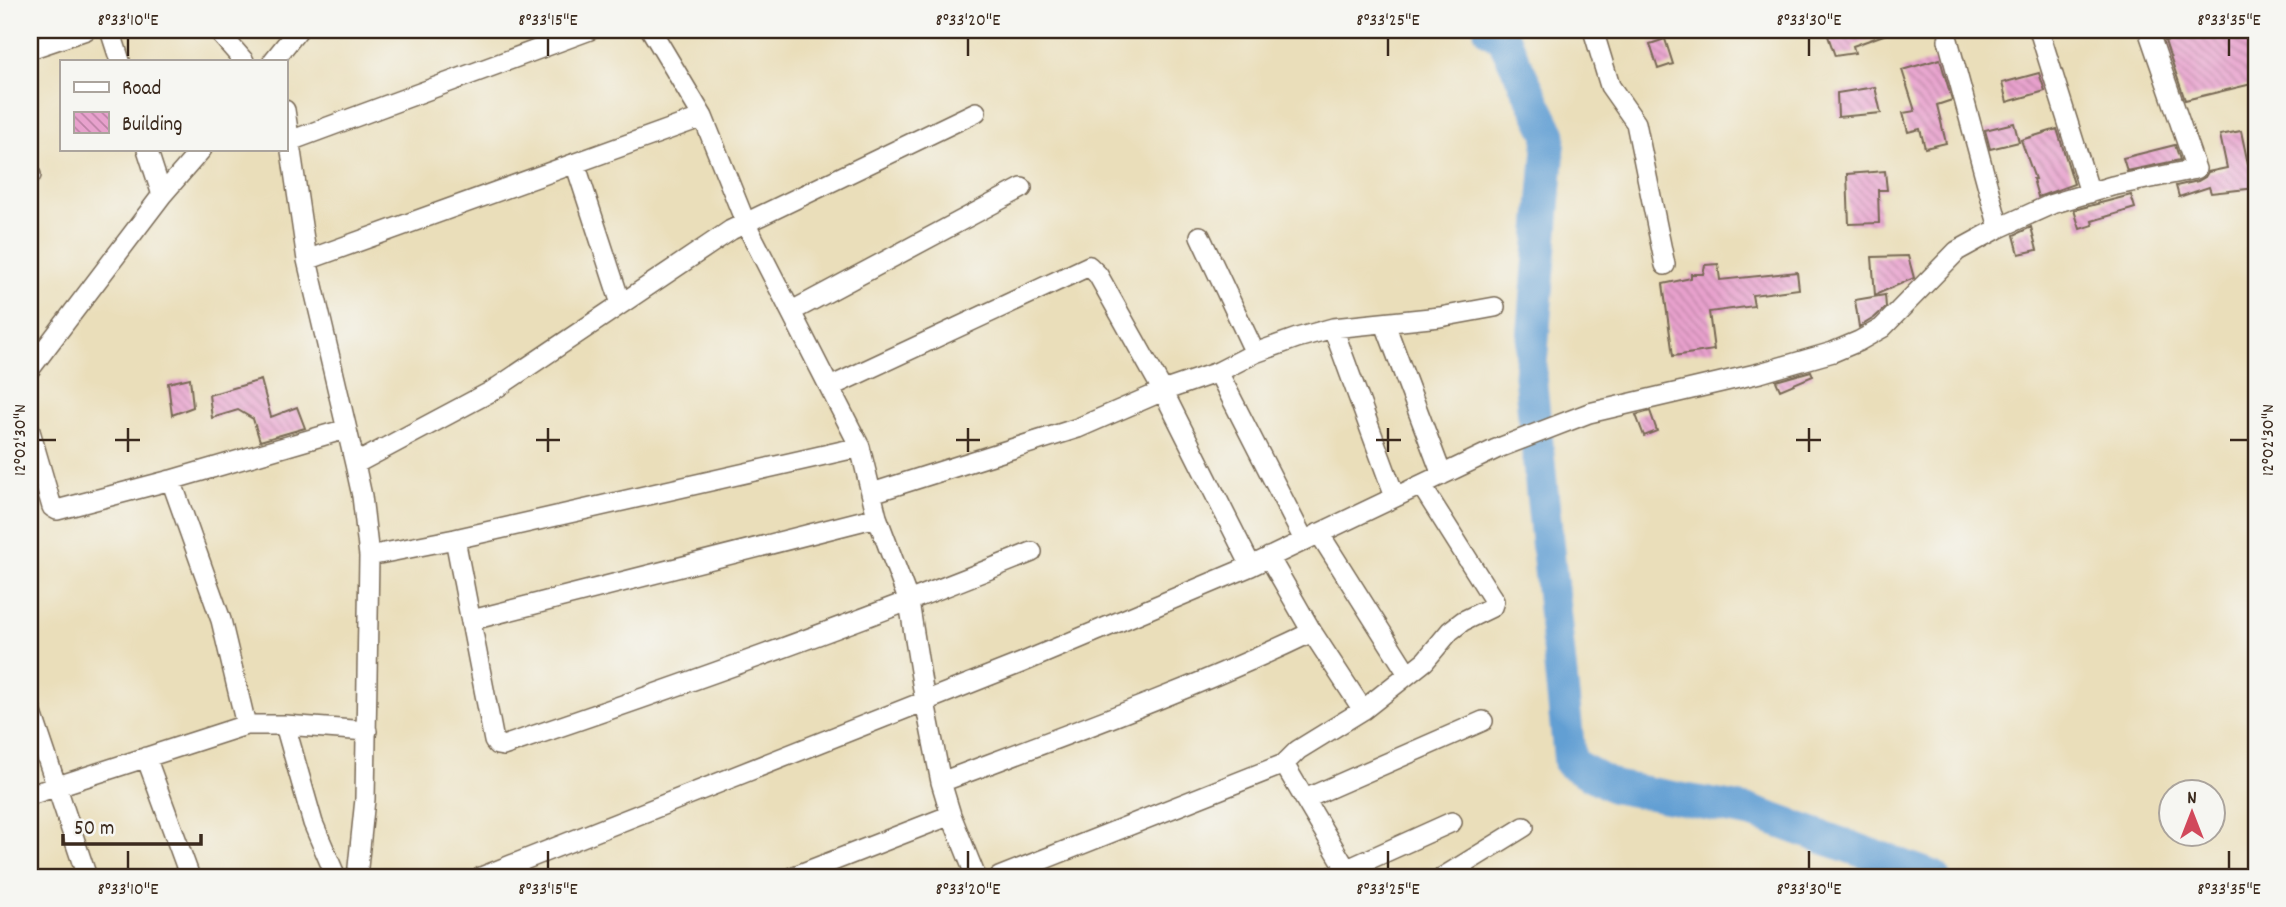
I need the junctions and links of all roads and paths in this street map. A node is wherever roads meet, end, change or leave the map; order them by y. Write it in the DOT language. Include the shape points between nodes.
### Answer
graph roads {
  1 [pos="86,30"];
  2 [pos="110,30"];
  3 [pos="217,30"];
  4 [pos="298,30"];
  5 [pos="590,30"];
  6 [pos="652,30"];
  7 [pos="1593,30"];
  8 [pos="2039,30"];
  9 [pos="2148,30"];
  10 [pos="1948,40"];
  11 [pos="30,49"];
  12 [pos="120,60"];
  13 [pos="243,60"];
  14 [pos="276,60"];
  15 [pos="975,112"];
  16 [pos="703,117"];
  17 [pos="287,122"];
  18 [pos="290,141"];
  19 [pos="147,150"];
  20 [pos="201,150"];
  21 [pos="575,163"];
  22 [pos="1021,188"];
  23 [pos="2090,193"];
  24 [pos="162,195"];
  25 [pos="746,224"];
  26 [pos="1999,228"];
  27 [pos="1200,236"];
  28 [pos="307,260"];
  29 [pos="1665,265"];
  30 [pos="621,304"];
  31 [pos="1495,307"];
  32 [pos="792,311"];
  33 [pos="1385,324"];
  34 [pos="1333,328"];
  35 [pos="1255,354"];
  36 [pos="30,369"];
  37 [pos="1218,372"];
  38 [pos="830,387"];
  39 [pos="1163,391"];
  40 [pos="346,429"];
  41 [pos="30,430"];
  42 [pos="860,447"];
  43 [pos="355,464"];
  44 [pos="1442,475"];
  45 [pos="171,480"];
  46 [pos="1421,485"];
  47 [pos="872,493"];
  48 [pos="1395,497"];
  49 [pos="877,517"];
  50 [pos="1311,537"];
  51 [pos="455,539"];
  52 [pos="1032,552"];
  53 [pos="369,556"];
  54 [pos="1269,557"];
  55 [pos="1251,566"];
  56 [pos="909,602"];
  57 [pos="472,620"];
  58 [pos="1312,632"];
  59 [pos="1408,674"];
  60 [pos="925,702"];
  61 [pos="30,707"];
  62 [pos="1363,710"];
  63 [pos="1483,721"];
  64 [pos="246,725"];
  65 [pos="285,725"];
  66 [pos="367,731"];
  67 [pos="146,757"];
  68 [pos="1284,764"];
  69 [pos="941,782"];
  70 [pos="56,787"];
  71 [pos="30,795"];
  72 [pos="1305,799"];
  73 [pos="951,816"];
  74 [pos="1452,822"];
  75 [pos="1524,827"];
  76 [pos="1343,875"];
  77 [pos="87,877"];
  78 [pos="190,877"];
  79 [pos="336,877"];
  80 [pos="357,877"];
  81 [pos="481,877"];
  82 [pos="792,877"];
  83 [pos="976,877"];
  84 [pos="999,877"];
  85 [pos="1443,877"];
  1 -- 11 [label="street"];
  2 -- 12 [label="street"];
  3 -- 13 [label="street"];
  4 -- 14 [label="street"];
  5 -- 18 [label="street"];
  6 -- 16 [label="street"];
  7 -- 29 [label="street" via="1610,86 1636,124"];
  8 -- 23 [label="street"];
  9 -- 23 [label="street" via="2196,169"];
  10 -- 26 [label="street"];
  15 -- 25 [label="street"];
  16 -- 21 [label="street"];
  16 -- 25 [label="street"];
  17 -- 18 [label="street"];
  18 -- 28 [label="street"];
  19 -- 24 [label="street"];
  20 -- 24 [label="street"];
  21 -- 28 [label="street"];
  21 -- 30 [label="street"];
  22 -- 32 [label="street"];
  23 -- 26 [label="street"];
  24 -- 36 [label="street"];
  25 -- 30 [label="street"];
  25 -- 32 [label="street"];
  26 -- 44 [label="street" via="1956,251 1882,328 1859,341 1760,373 1590,413"];
  27 -- 35 [label="street"];
  28 -- 40 [label="street"];
  30 -- 43 [label="street" via="492,391"];
  31 -- 33 [label="street"];
  32 -- 38 [label="street"];
  33 -- 34 [label="street"];
  33 -- 44 [label="street"];
  34 -- 35 [label="street"];
  34 -- 48 [label="street"];
  35 -- 37 [label="street"];
  37 -- 39 [label="street"];
  37 -- 50 [label="street"];
  38 -- 39 [label="street" via="1089,266"];
  38 -- 42 [label="street"];
  39 -- 47 [label="street" via="1078,428"];
  39 -- 55 [label="street"];
  40 -- 43 [label="street"];
  40 -- 45 [label="street"];
  41 -- 45 [label="street" via="57,510"];
  42 -- 47 [label="street"];
  42 -- 51 [label="street"];
  43 -- 53 [label="street"];
  44 -- 46 [label="street"];
  45 -- 64 [label="street" via="221,620"];
  46 -- 48 [label="street"];
  46 -- 59 [label="street" via="1494,601 1492,607 1450,631"];
  47 -- 49 [label="street"];
  48 -- 50 [label="street"];
  49 -- 56 [label="street"];
  49 -- 57 [label="street"];
  50 -- 54 [label="street"];
  50 -- 59 [label="street"];
  51 -- 53 [label="street"];
  51 -- 57 [label="street"];
  52 -- 56 [label="street"];
  53 -- 66 [label="street"];
  54 -- 55 [label="street"];
  54 -- 58 [label="street"];
  55 -- 60 [label="street"];
  56 -- 57 [label="street" via="503,746 494,741"];
  56 -- 60 [label="street"];
  58 -- 62 [label="street"];
  58 -- 69 [label="street" via="1140,708"];
  59 -- 62 [label="street"];
  60 -- 69 [label="street"];
  60 -- 81 [label="street"];
  61 -- 70 [label="street"];
  62 -- 68 [label="street" via="1298,750"];
  63 -- 72 [label="street"];
  64 -- 65 [label="street"];
  64 -- 67 [label="street"];
  65 -- 66 [label="street"];
  65 -- 79 [label="street" via="313,823"];
  66 -- 80 [label="street"];
  67 -- 70 [label="street"];
  67 -- 78 [label="street"];
  68 -- 72 [label="street"];
  68 -- 84 [label="street"];
  69 -- 73 [label="street"];
  70 -- 71 [label="street"];
  70 -- 77 [label="street"];
  72 -- 76 [label="street"];
  73 -- 82 [label="street"];
  73 -- 83 [label="street"];
  74 -- 76 [label="street"];
  75 -- 85 [label="street"];
}
